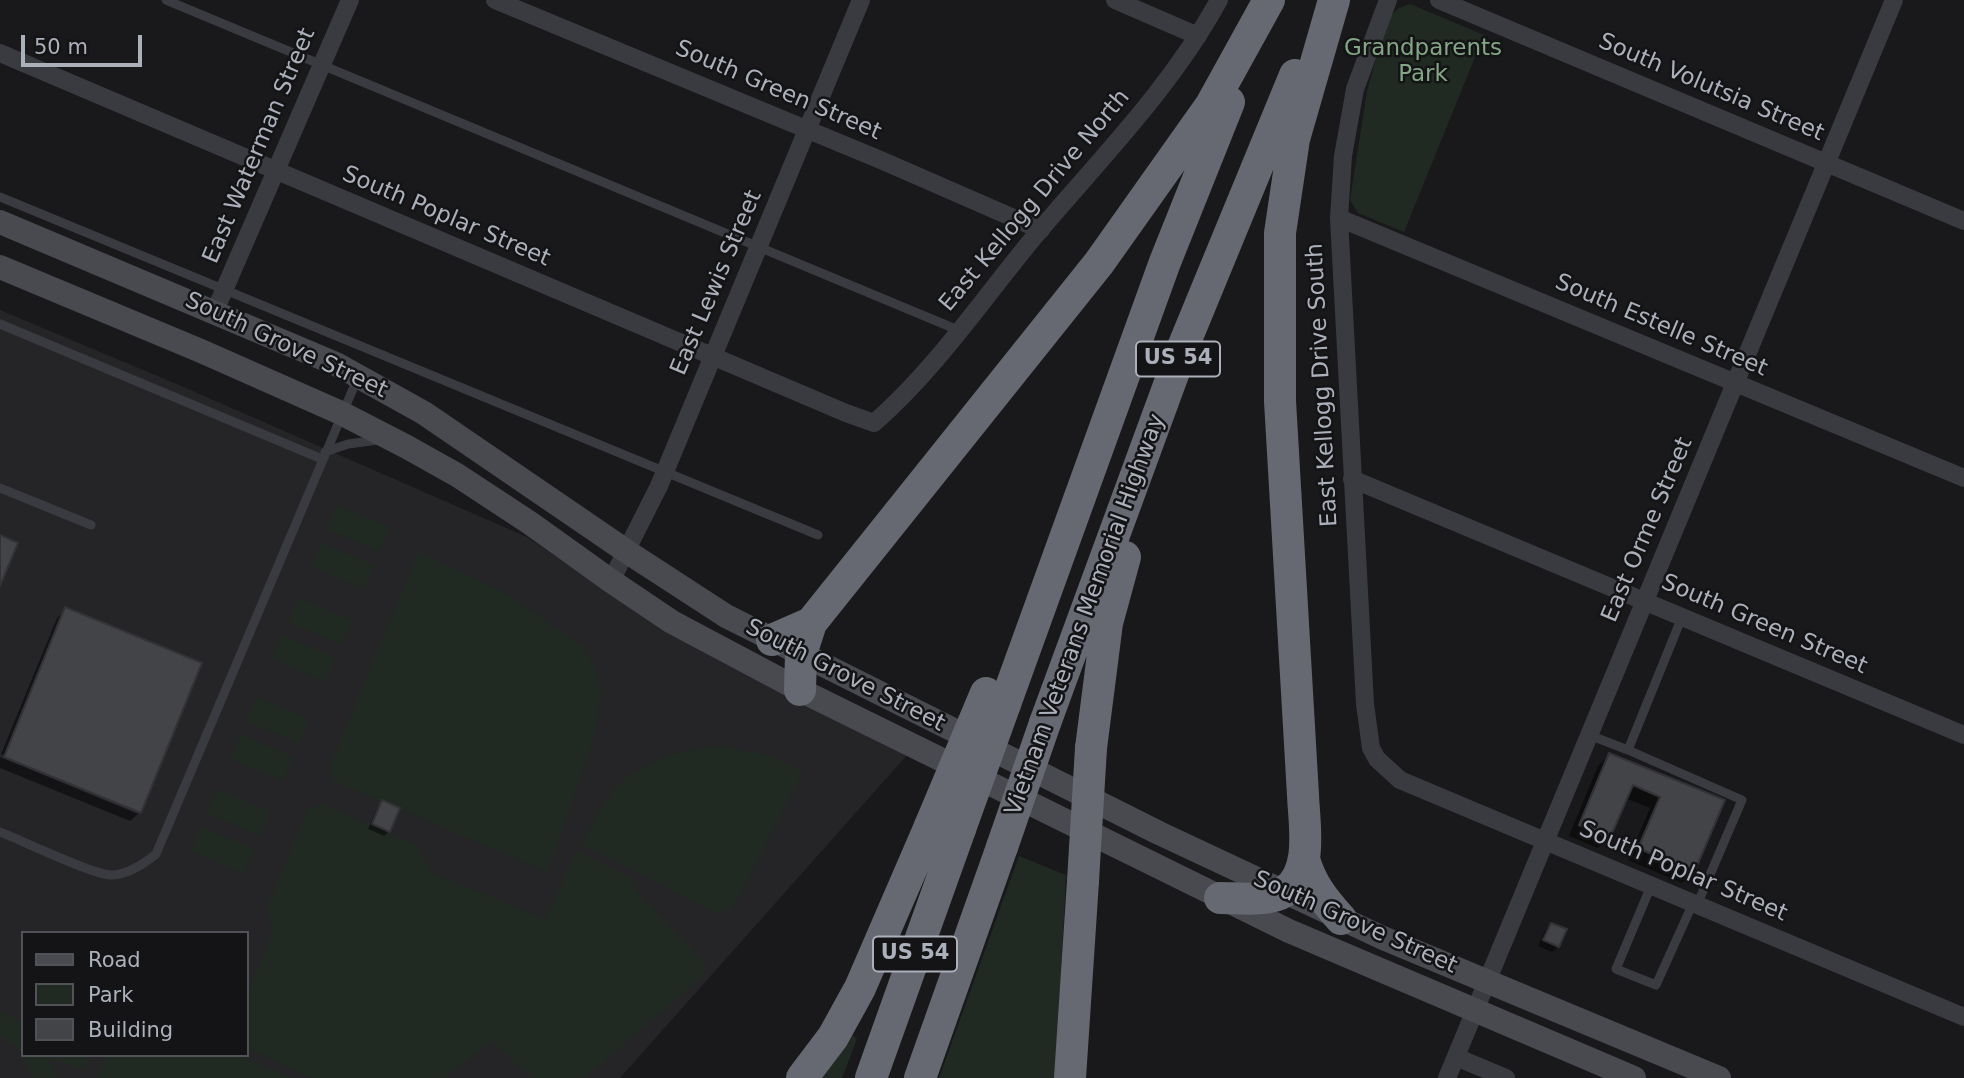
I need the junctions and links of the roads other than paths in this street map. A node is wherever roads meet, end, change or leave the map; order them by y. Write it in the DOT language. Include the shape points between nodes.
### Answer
graph roads {
  1 [pos="166,0"];
  2 [pos="350,0"];
  3 [pos="495,0"];
  4 [pos="861,0"];
  5 [pos="1115,0"];
  6 [pos="1219,0"];
  7 [pos="1270,0"];
  8 [pos="1325,0"];
  9 [pos="1334,0"];
  10 [pos="1388,0"];
  11 [pos="1439,0"];
  12 [pos="1894,0"];
  13 [pos="1198,36"];
  14 [pos="0,53"];
  15 [pos="322,65"];
  16 [pos="807,130"];
  17 [pos="1826,163"];
  18 [pos="277,171"];
  19 [pos="0,197"];
  20 [pos="1339,218"];
  21 [pos="1964,221"];
  22 [pos="0,222"];
  23 [pos="1041,230"];
  24 [pos="758,247"];
  25 [pos="0,267"];
  26 [pos="220,301"];
  27 [pos="0,324"];
  28 [pos="958,330"];
  29 [pos="1183,347"];
  30 [pos="713,356"];
  31 [pos="359,376"];
  32 [pos="1735,383"];
  33 [pos="341,414"];
  34 [pos="874,423"];
  35 [pos="395,441"];
  36 [pos="323,455"];
  37 [pos="665,470"];
  38 [pos="1964,478"];
  39 [pos="1352,480"];
  40 [pos="0,488"];
  41 [pos="91,526"];
  42 [pos="818,535"];
  43 [pos="626,551"];
  44 [pos="611,581"];
  45 [pos="1645,601"];
  46 [pos="1682,617"];
  47 [pos="811,623"];
  48 [pos="772,640"];
  49 [pos="801,654"];
  50 [pos="800,690"];
  51 [pos="1589,735"];
  52 [pos="1964,735"];
  53 [pos="1628,750"];
  54 [pos="1387,768"];
  55 [pos="945,828"];
  56 [pos="0,832"];
  57 [pos="1545,841"];
  58 [pos="1304,859"];
  59 [pos="1651,886"];
  60 [pos="1283,892"];
  61 [pos="1220,898"];
  62 [pos="1695,904"];
  63 [pos="1341,919"];
  64 [pos="1078,975"];
  65 [pos="1487,981"];
  66 [pos="1475,1011"];
  67 [pos="1964,1017"];
  68 [pos="1456,1057"];
  69 [pos="802,1078"];
  70 [pos="871,1078"];
  71 [pos="920,1078"];
  72 [pos="1070,1078"];
  73 [pos="1084,1078"];
  74 [pos="1447,1078"];
  75 [pos="1506,1078"];
  76 [pos="1634,1078"];
  77 [pos="1718,1078"];
  1 -- 15 [label="lane"];
  2 -- 15 [label="street, East Waterman Street"];
  3 -- 16 [label="street, South Green Street"];
  4 -- 16 [label="street, East Lewis Street"];
  5 -- 13 [label="street"];
  6 -- 13 [label="street, East Kellogg Drive North"];
  7 -- 47 [label="highway" via="1212,105 1099,263"];
  7 -- 55 [label="highway, Vietnam Veterans Memorial Highway / US 54, bridge" via="1192,189 1068,525"];
  8 -- 29 [label="highway, Vietnam Veterans Memorial Highway / US 54"];
  9 -- 58 [label="highway" via="1294,139 1280,233 1280,401"];
  10 -- 20 [label="street, East Kellogg Drive South" via="1355,89 1343,156"];
  11 -- 17 [label="street, South Volutsia Street"];
  12 -- 17 [label="street, East Orme Street"];
  13 -- 23 [label="street, East Kellogg Drive North"];
  14 -- 18 [label="street, South Poplar Street"];
  15 -- 18 [label="street, East Waterman Street"];
  15 -- 24 [label="lane"];
  16 -- 23 [label="street, South Green Street"];
  16 -- 24 [label="street, East Lewis Street"];
  17 -- 21 [label="street, South Volutsia Street"];
  17 -- 32 [label="street, East Orme Street"];
  18 -- 26 [label="street, East Waterman Street"];
  18 -- 30 [label="street, South Poplar Street"];
  19 -- 26 [label="lane"];
  20 -- 32 [label="street, South Estelle Street"];
  20 -- 39 [label="street, East Kellogg Drive South"];
  22 -- 26 [label="street, South Grove Street"];
  23 -- 28 [label="street, East Kellogg Drive North"];
  24 -- 28 [label="lane"];
  24 -- 30 [label="street, East Lewis Street"];
  25 -- 33 [label="street, South Grove Street"];
  26 -- 31 [label="street, South Grove Street"];
  26 -- 37 [label="lane"];
  27 -- 36 [label="lane"];
  28 -- 34 [label="street, East Kellogg Drive North" via="907,393"];
  29 -- 64 [label="highway, bridge" via="1107,624 1091,748"];
  29 -- 71 [label="highway, Vietnam Veterans Memorial Highway / US 54, bridge"];
  30 -- 34 [label="street, South Poplar Street"];
  30 -- 37 [label="street, East Lewis Street"];
  31 -- 33 [label="lane"];
  31 -- 43 [label="street, South Grove Street" via="472,444"];
  32 -- 38 [label="street, South Estelle Street"];
  32 -- 45 [label="street, East Orme Street"];
  33 -- 35 [label="street, South Grove Street"];
  33 -- 36 [label="lane"];
  35 -- 36 [label="lane" via="348,444"];
  35 -- 44 [label="street, South Grove Street" via="457,475"];
  36 -- 56 [label="lane" via="156,854 140,867 111,876"];
  37 -- 42 [label="lane"];
  37 -- 43 [label="street, East Lewis Street"];
  39 -- 45 [label="street, South Green Street"];
  39 -- 54 [label="street, East Kellogg Drive South" via="1365,704 1371,748"];
  40 -- 41 [label="lane"];
  43 -- 44 [label="street, East Lewis Street"];
  43 -- 48 [label="street, South Grove Street"];
  44 -- 50 [label="street, South Grove Street" via="672,622"];
  45 -- 46 [label="street, South Green Street"];
  45 -- 51 [label="street, East Orme Street"];
  46 -- 52 [label="street, South Green Street"];
  46 -- 53 [label="lane"];
  47 -- 48 [label="highway"];
  47 -- 49 [label="highway"];
  48 -- 49 [label="street, South Grove Street"];
  49 -- 50 [label="highway"];
  49 -- 60 [label="street, South Grove Street"];
  50 -- 61 [label="street, South Grove Street"];
  51 -- 53 [label="lane"];
  51 -- 57 [label="street, East Orme Street"];
  53 -- 62 [label="lane" via="1742,800"];
  54 -- 57 [label="street, South Poplar Street" via="1400,780"];
  55 -- 69 [label="highway" via="833,1037"];
  55 -- 70 [label="highway, US 54"];
  57 -- 59 [label="street, South Poplar Street"];
  57 -- 65 [label="street, East Orme Street"];
  58 -- 60 [label="highway" via="1296,879"];
  58 -- 63 [label="highway" via="1320,895"];
  59 -- 62 [label="street, South Poplar Street"];
  59 -- 62 [label="lane" via="1616,969 1656,985"];
  60 -- 61 [label="highway" via="1255,899"];
  60 -- 63 [label="street, South Grove Street"];
  61 -- 66 [label="street, South Grove Street"];
  62 -- 67 [label="street, South Poplar Street"];
  63 -- 65 [label="street, South Grove Street"];
  64 -- 72 [label="highway"];
  64 -- 73 [label="highway"];
  65 -- 66 [label="street, East Orme Street"];
  65 -- 77 [label="street, South Grove Street"];
  66 -- 68 [label="street, East Orme Street"];
  66 -- 76 [label="street, South Grove Street"];
  68 -- 74 [label="street, East Orme Street"];
  68 -- 75 [label="street"];
}
